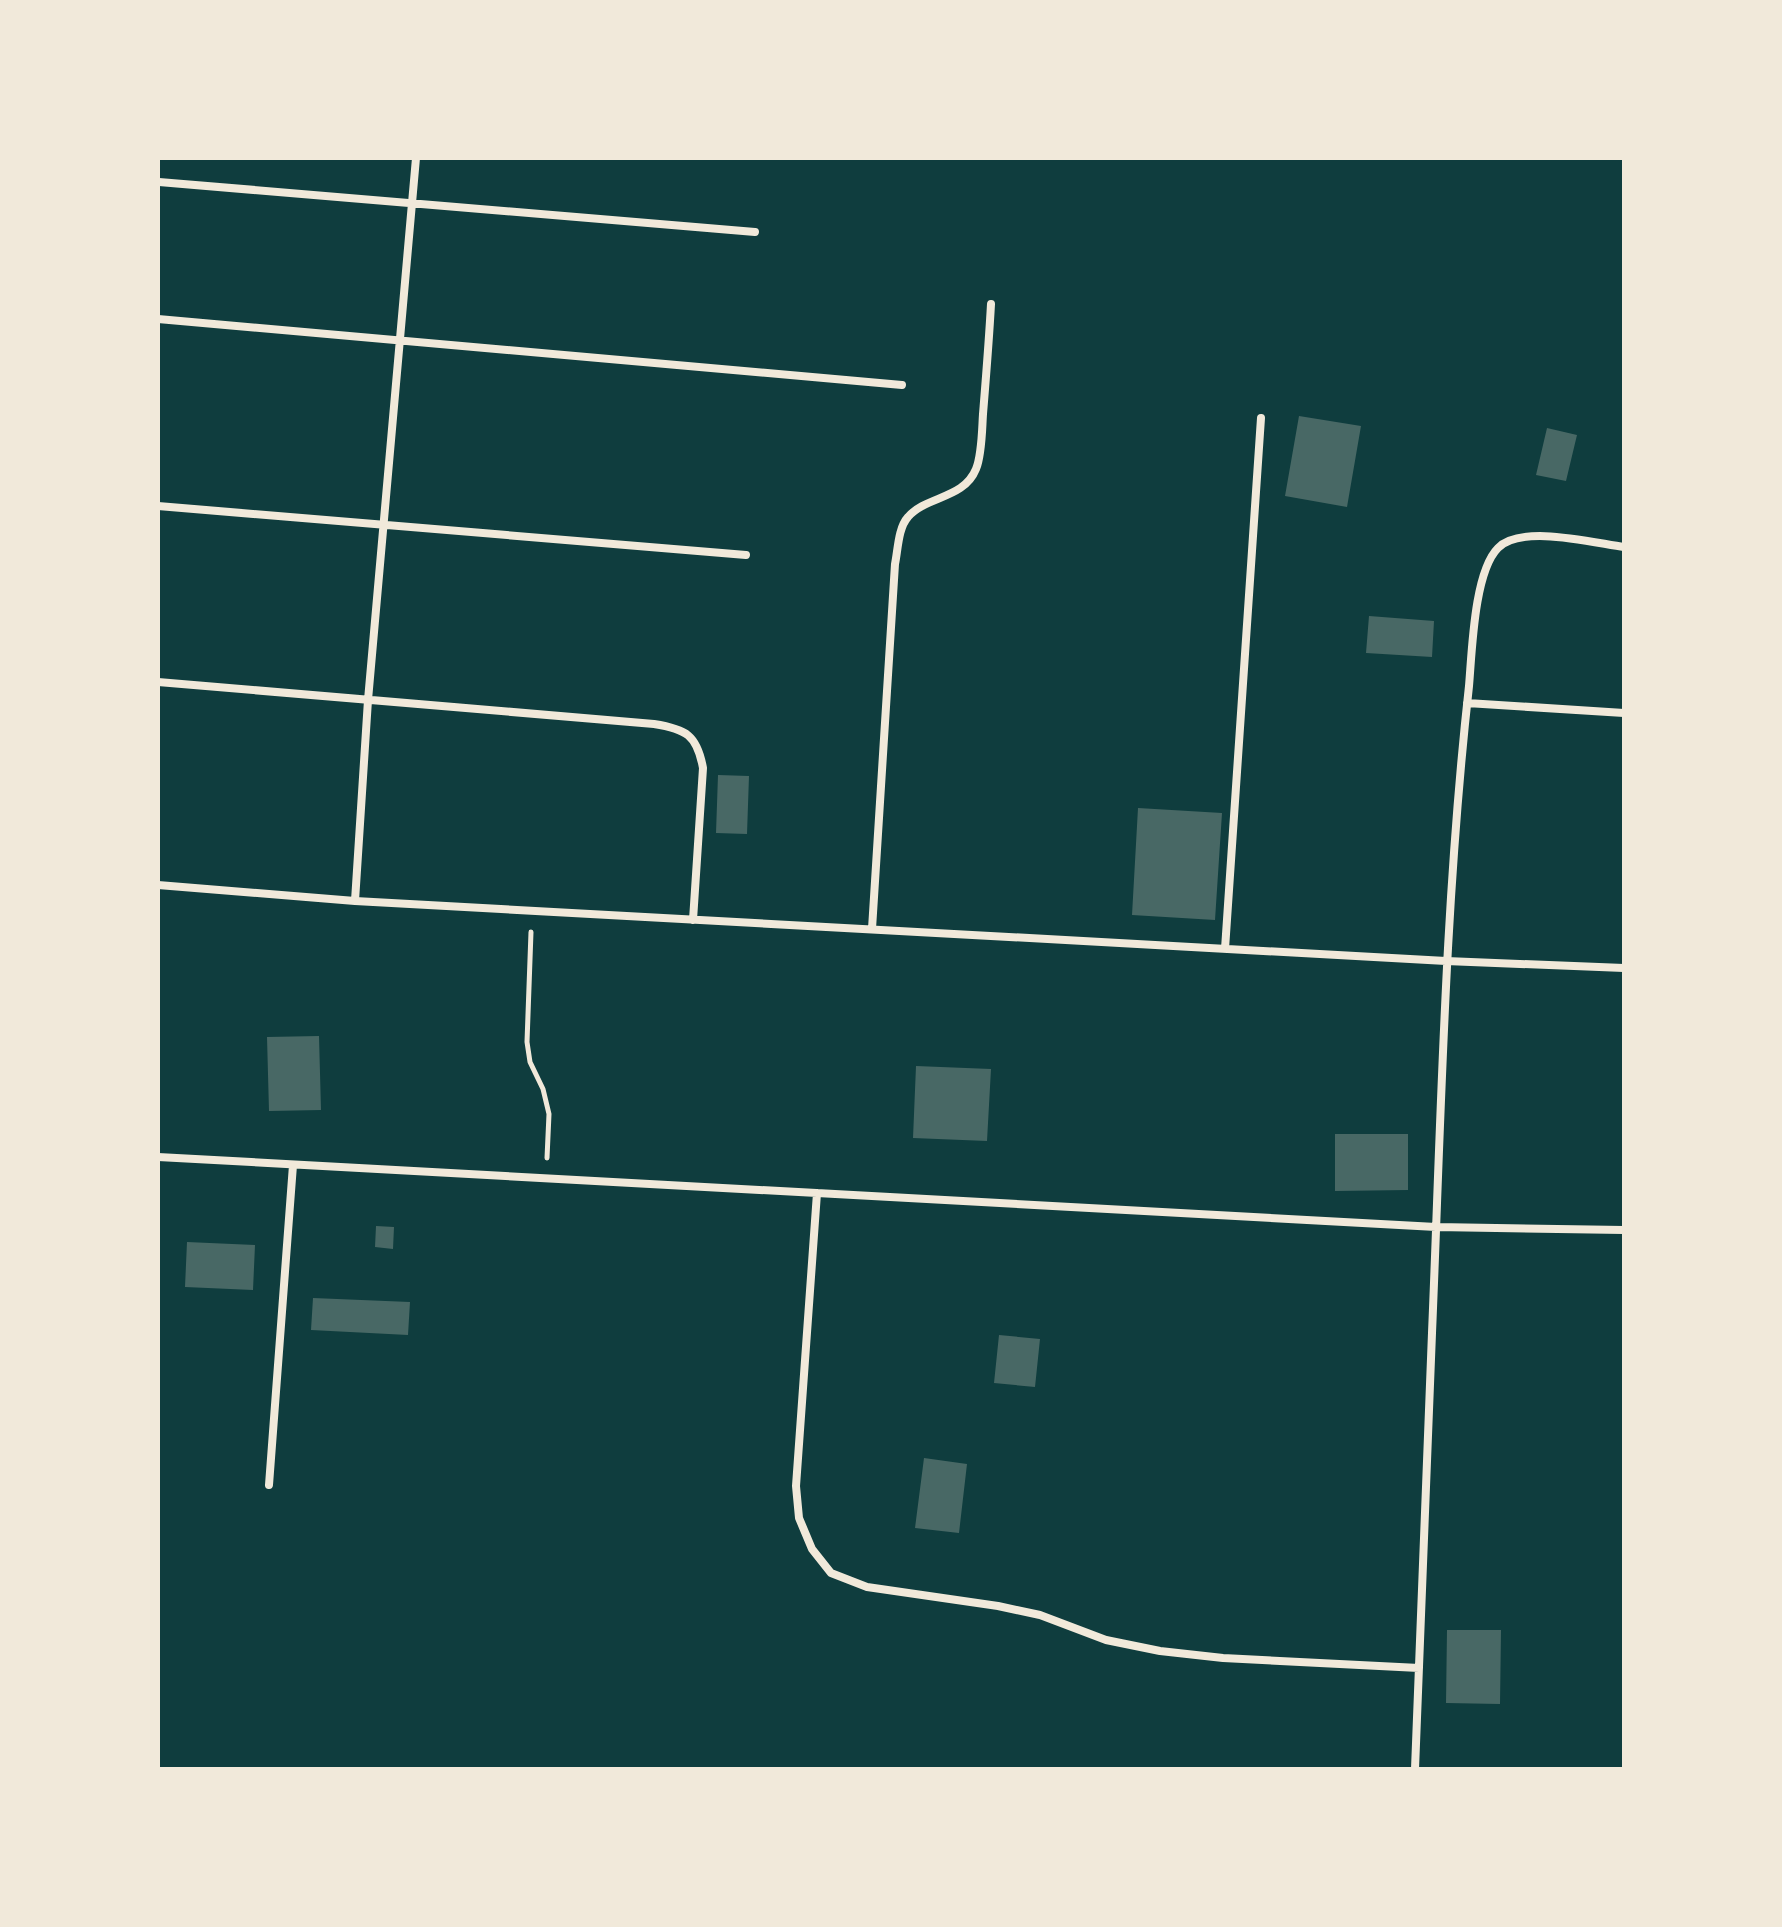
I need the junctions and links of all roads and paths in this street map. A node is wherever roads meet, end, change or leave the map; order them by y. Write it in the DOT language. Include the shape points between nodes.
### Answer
graph roads {
  1 [pos="416,158"];
  2 [pos="159,182"];
  3 [pos="412,202"];
  4 [pos="755,232"];
  5 [pos="991,304"];
  6 [pos="158,319"];
  7 [pos="399,340"];
  8 [pos="902,385"];
  9 [pos="1261,418"];
  10 [pos="158,506"];
  11 [pos="383,525"];
  12 [pos="1624,547"];
  13 [pos="746,555"];
  14 [pos="158,682"];
  15 [pos="368,700"];
  16 [pos="1467,703"];
  17 [pos="1624,713"];
  18 [pos="158,885"];
  19 [pos="355,901"];
  20 [pos="532,911"];
  21 [pos="693,920"];
  22 [pos="872,929"];
  23 [pos="1225,949"];
  24 [pos="1446,961"];
  25 [pos="1624,968"];
  26 [pos="158,1157"];
  27 [pos="293,1165"];
  28 [pos="547,1178"];
  29 [pos="817,1193"];
  30 [pos="1436,1227"];
  31 [pos="1624,1230"];
  32 [pos="269,1485"];
  33 [pos="1419,1668"];
  34 [pos="1415,1769"];
  1 -- 3 [label="street"];
  2 -- 3 [label="street"];
  3 -- 4 [label="street"];
  3 -- 7 [label="street"];
  5 -- 22 [label="street" via="977,468 946,497 906,518 900,536"];
  6 -- 7 [label="street"];
  7 -- 8 [label="street"];
  7 -- 11 [label="street"];
  9 -- 23 [label="street"];
  10 -- 11 [label="street"];
  11 -- 13 [label="street"];
  11 -- 15 [label="street"];
  12 -- 16 [label="street" via="1528,536 1498,547 1479,595"];
  14 -- 15 [label="street"];
  15 -- 19 [label="street"];
  15 -- 21 [label="street" via="654,724 690,736 703,768"];
  16 -- 17 [label="street"];
  16 -- 24 [label="street"];
  18 -- 19 [label="street"];
  19 -- 20 [label="street"];
  20 -- 21 [label="street"];
  20 -- 28 [label="path" via="527,1042 549,1114"];
  21 -- 22 [label="street"];
  22 -- 23 [label="street"];
  23 -- 24 [label="street"];
  24 -- 25 [label="street"];
  24 -- 30 [label="street"];
  26 -- 27 [label="street"];
  27 -- 28 [label="street"];
  27 -- 32 [label="street"];
  28 -- 29 [label="street"];
  29 -- 30 [label="street"];
  29 -- 33 [label="street" via="796,1486 799,1518 812,1549 831,1573 867,1587 1040,1615 1106,1640 1160,1651"];
  30 -- 31 [label="street"];
  30 -- 33 [label="street"];
  33 -- 34 [label="street"];
}
